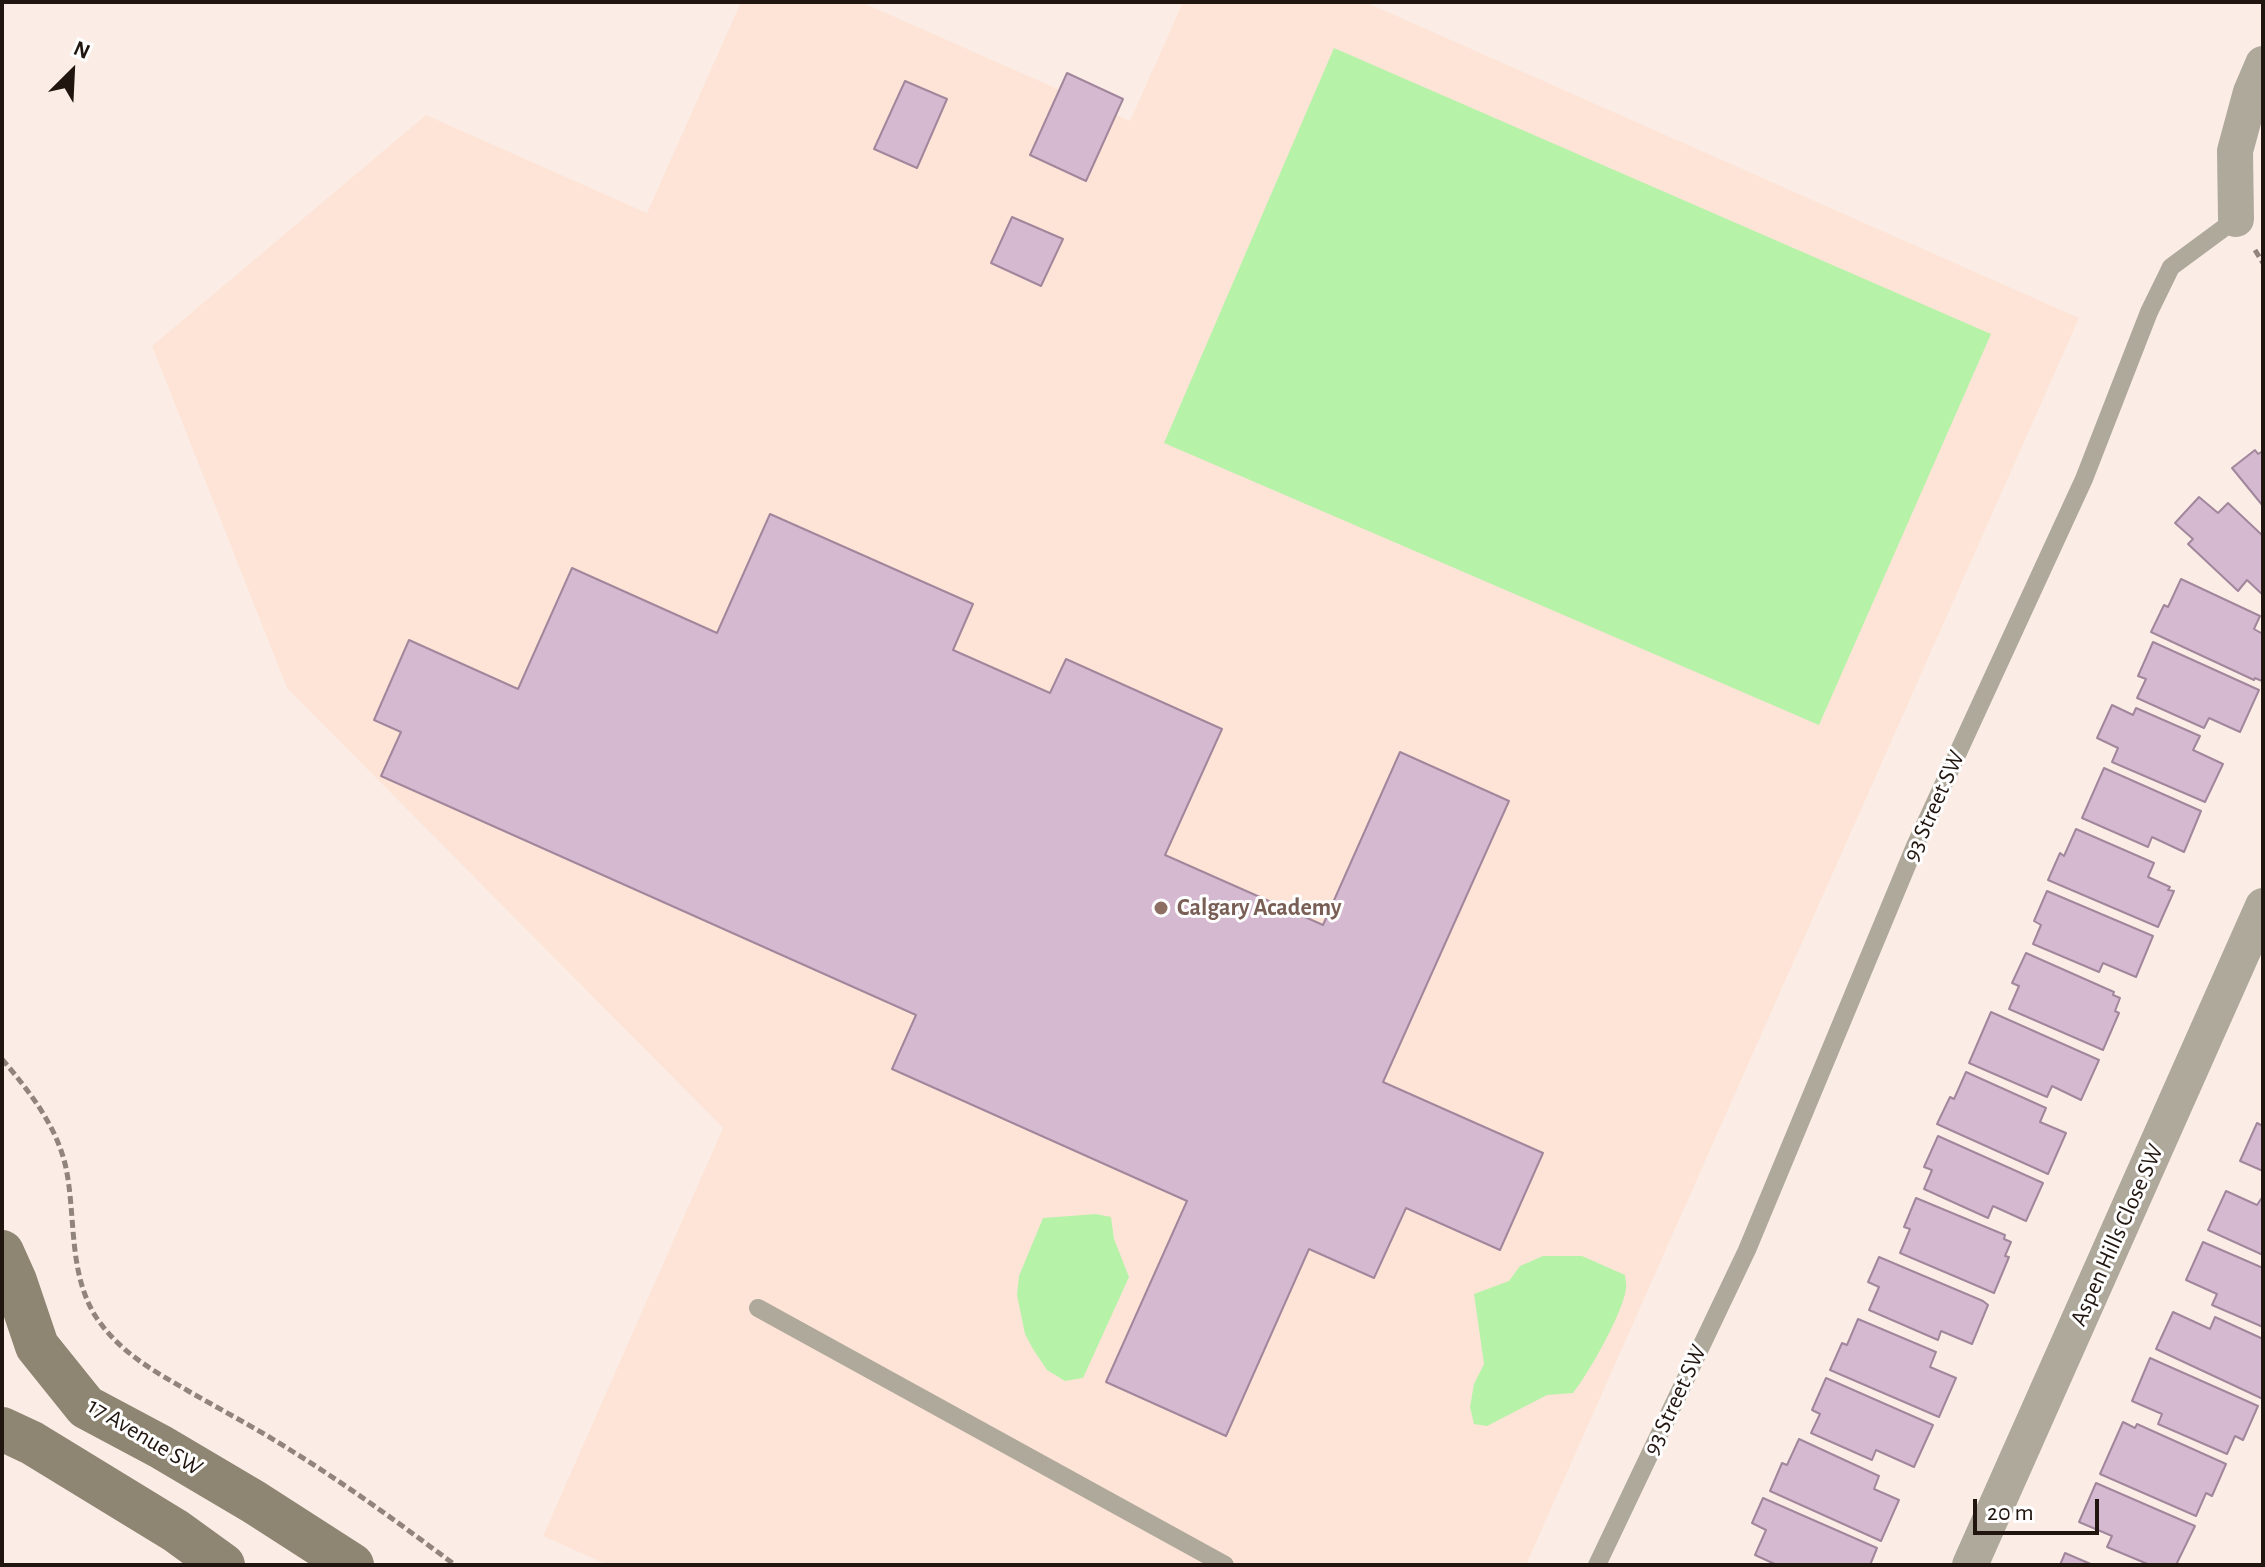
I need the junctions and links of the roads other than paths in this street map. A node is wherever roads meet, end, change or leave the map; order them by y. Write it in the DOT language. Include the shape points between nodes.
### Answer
graph roads {
  1 [pos="2263,64"];
  2 [pos="2236,219"];
  3 [pos="2263,906"];
  4 [pos="2,1252"];
  5 [pos="758,1308"];
  6 [pos="2,1429"];
  7 [pos="223,1565"];
  8 [pos="352,1565"];
  9 [pos="1225,1565"];
  10 [pos="1597,1565"];
  11 [pos="1970,1565"];
  1 -- 2 [label="street, 93 Street SW" via="2235,151"];
  2 -- 10 [label="lane, 93 Street SW" via="2171,267 2149,312 2084,479 1915,846 1747,1250"];
  3 -- 11 [label="street, Aspen Hills Close SW"];
  4 -- 8 [label="main road, 17 Avenue SW" via="37,1346 86,1407 254,1502"];
  5 -- 9 [label="lane"];
  6 -- 7 [label="main road" via="176,1531"];
}
